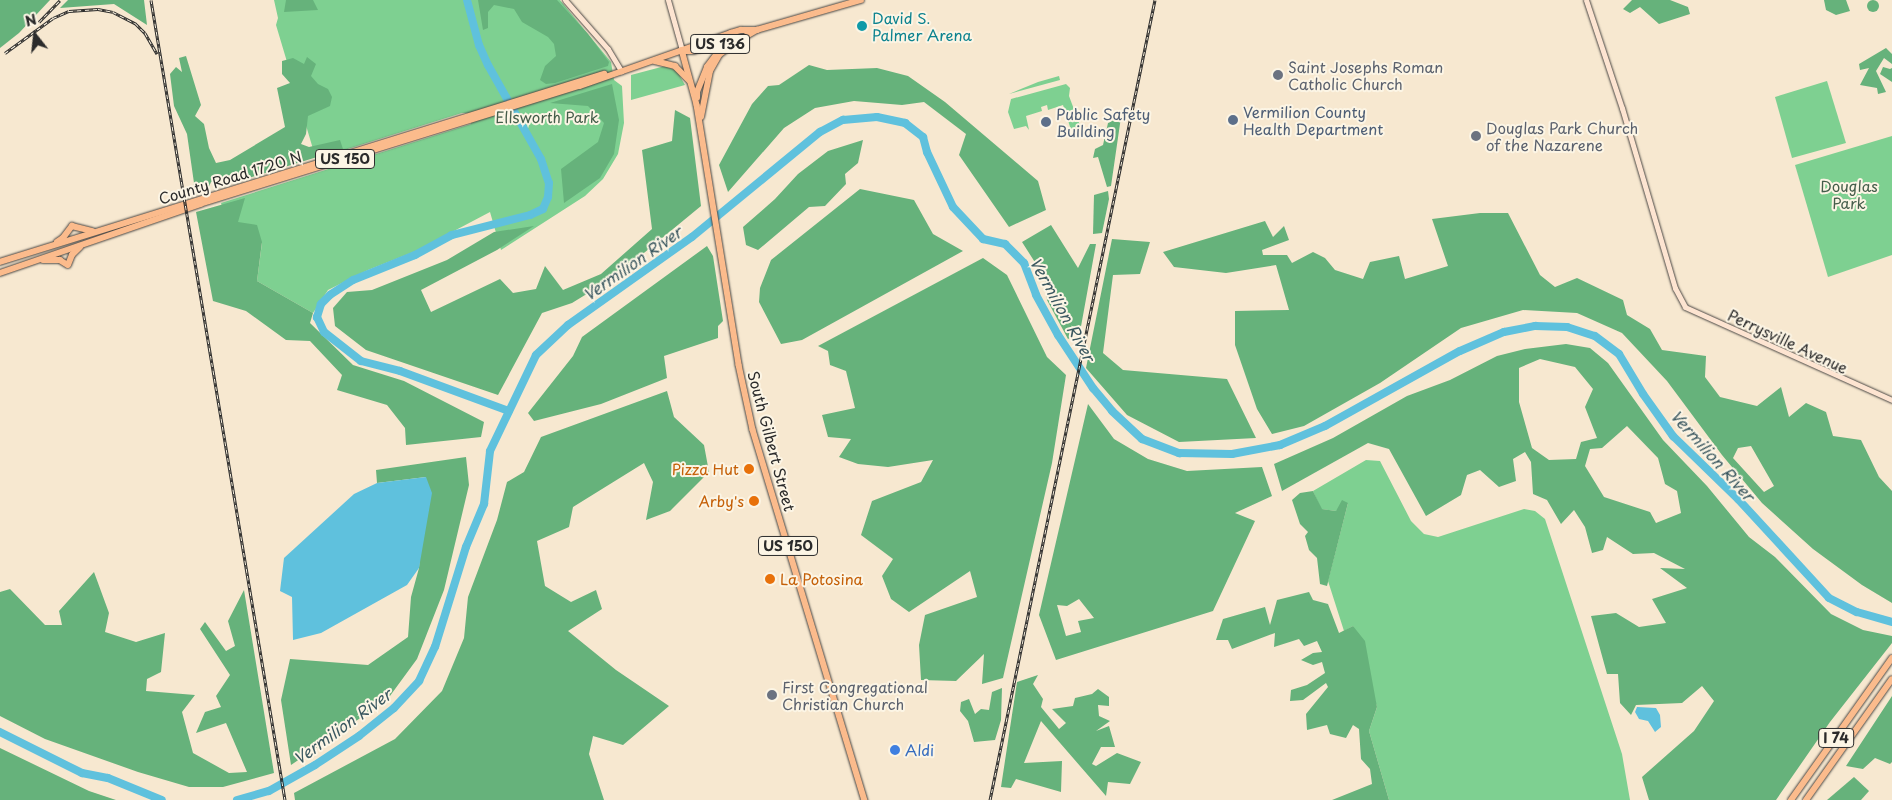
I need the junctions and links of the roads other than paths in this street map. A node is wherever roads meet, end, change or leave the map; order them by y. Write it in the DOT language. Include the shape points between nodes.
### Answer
graph roads {
  1 [pos="565,0"];
  2 [pos="668,0"];
  3 [pos="861,0"];
  4 [pos="1586,0"];
  5 [pos="757,30"];
  6 [pos="744,38"];
  7 [pos="728,41"];
  8 [pos="682,50"];
  9 [pos="652,61"];
  10 [pos="621,70"];
  11 [pos="691,83"];
  12 [pos="699,105"];
  13 [pos="469,118"];
  14 [pos="99,231"];
  15 [pos="88,242"];
  16 [pos="41,249"];
  17 [pos="36,261"];
  18 [pos="0,262"];
  19 [pos="0,273"];
  20 [pos="1892,400"];
  21 [pos="1892,658"];
  22 [pos="1891,680"];
  23 [pos="865,800"];
  24 [pos="1792,800"];
  25 [pos="1806,800"];
  1 -- 10 [label="street" via="608,49"];
  2 -- 8 [label="street, US 136"];
  3 -- 5 [label="main road, US 136"];
  4 -- 20 [label="street, Perrysville Avenue" via="1617,90 1678,298 1684,307"];
  5 -- 6 [label="main road, US 136"];
  5 -- 7 [label="main road"];
  5 -- 8 [label="main road, US 136" via="736,32"];
  6 -- 7 [label="main road, US 136"];
  6 -- 12 [label="main road" via="729,46 715,62"];
  7 -- 8 [label="main road, US 136" via="693,51"];
  7 -- 12 [label="main road" via="707,67 697,92"];
  8 -- 9 [label="main road, US 150"];
  8 -- 11 [label="main road, South Gilbert Street / US 150"];
  9 -- 10 [label="main road, US 150"];
  9 -- 11 [label="main road" via="675,66"];
  10 -- 13 [label="main road, US 150"];
  11 -- 12 [label="main road, South Gilbert Street / US 150"];
  12 -- 23 [label="main road, South Gilbert Street / US 150" via="739,365 753,430"];
  13 -- 14 [label="main road, County Road 1720 N / US 150"];
  13 -- 15 [label="main road, County Road 1720 N / US 150"];
  14 -- 16 [label="main road, County Road 1720 N / US 150"];
  14 -- 16 [label="main road" via="72,226 63,238"];
  15 -- 17 [label="main road, US 150"];
  15 -- 17 [label="main road" via="74,251 68,265 56,259"];
  16 -- 18 [label="main road, County Road 1720 N / US 150"];
  17 -- 19 [label="main road, US 150"];
  21 -- 24 [label="highway, I 74"];
  22 -- 25 [label="highway, I 74"];
}
